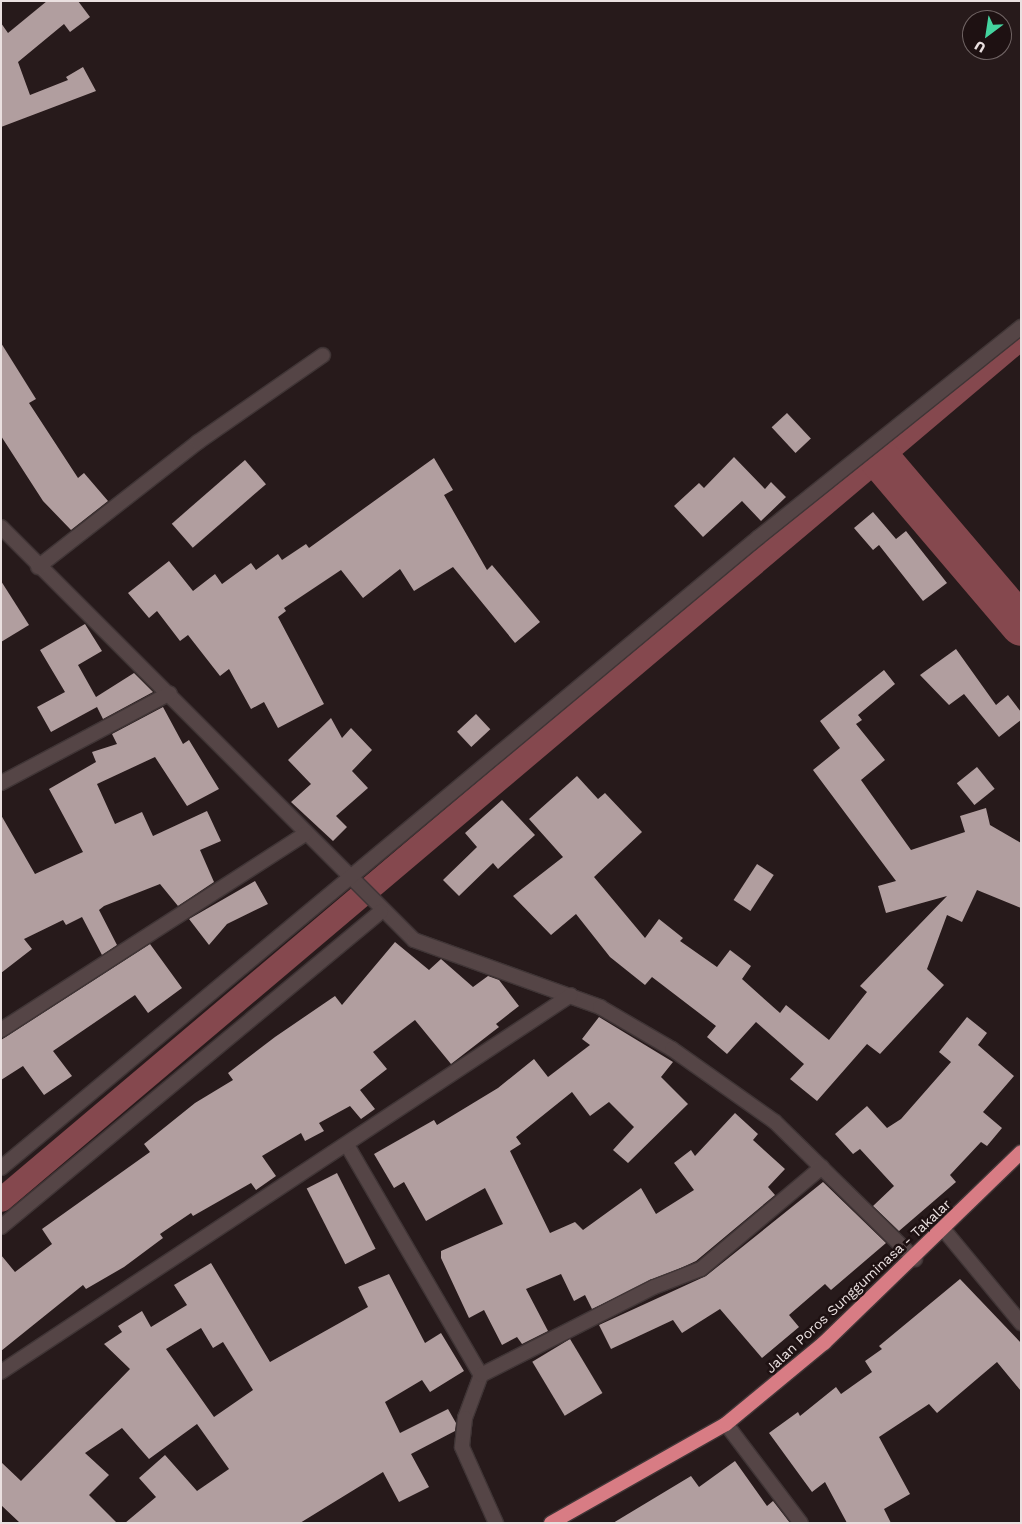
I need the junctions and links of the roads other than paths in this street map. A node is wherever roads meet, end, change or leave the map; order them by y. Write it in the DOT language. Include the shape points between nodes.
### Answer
graph roads {
  1 [pos="1021,328"];
  2 [pos="322,355"];
  3 [pos="1,527"];
  4 [pos="38,567"];
  5 [pos="170,693"];
  6 [pos="1,784"];
  7 [pos="304,834"];
  8 [pos="354,882"];
  9 [pos="378,909"];
  10 [pos="570,995"];
  11 [pos="1,1030"];
  12 [pos="347,1145"];
  13 [pos="1021,1152"];
  14 [pos="822,1167"];
  15 [pos="1,1168"];
  16 [pos="1,1227"];
  17 [pos="944,1230"];
  18 [pos="915,1259"];
  19 [pos="1021,1323"];
  20 [pos="1,1372"];
  21 [pos="481,1375"];
  22 [pos="726,1424"];
  23 [pos="496,1523"];
  24 [pos="551,1523"];
  25 [pos="801,1523"];
  1 -- 8 [label="street" via="759,537"];
  2 -- 4 [label="street" via="198,442"];
  3 -- 4 [label="street"];
  4 -- 5 [label="street"];
  5 -- 6 [label="street"];
  5 -- 7 [label="street"];
  7 -- 8 [label="street"];
  7 -- 11 [label="street"];
  8 -- 9 [label="street"];
  8 -- 15 [label="street"];
  9 -- 10 [label="street" via="414,940 434,949"];
  9 -- 16 [label="street"];
  10 -- 12 [label="street"];
  10 -- 14 [label="street" via="600,1007 729,1085"];
  12 -- 20 [label="street"];
  12 -- 21 [label="street"];
  13 -- 17 [label="highway, Jalan Poros Sungguminasa - Takalar"];
  14 -- 18 [label="street"];
  14 -- 21 [label="street" via="701,1269 654,1287"];
  17 -- 18 [label="highway, Jalan Poros Sungguminasa - Takalar"];
  17 -- 19 [label="street"];
  18 -- 22 [label="highway, Jalan Poros Sungguminasa - Takalar" via="796,1368"];
  21 -- 23 [label="street" via="465,1418 462,1447"];
  22 -- 24 [label="highway, Jalan Poros Sungguminasa - Takalar"];
  22 -- 25 [label="street"];
}
